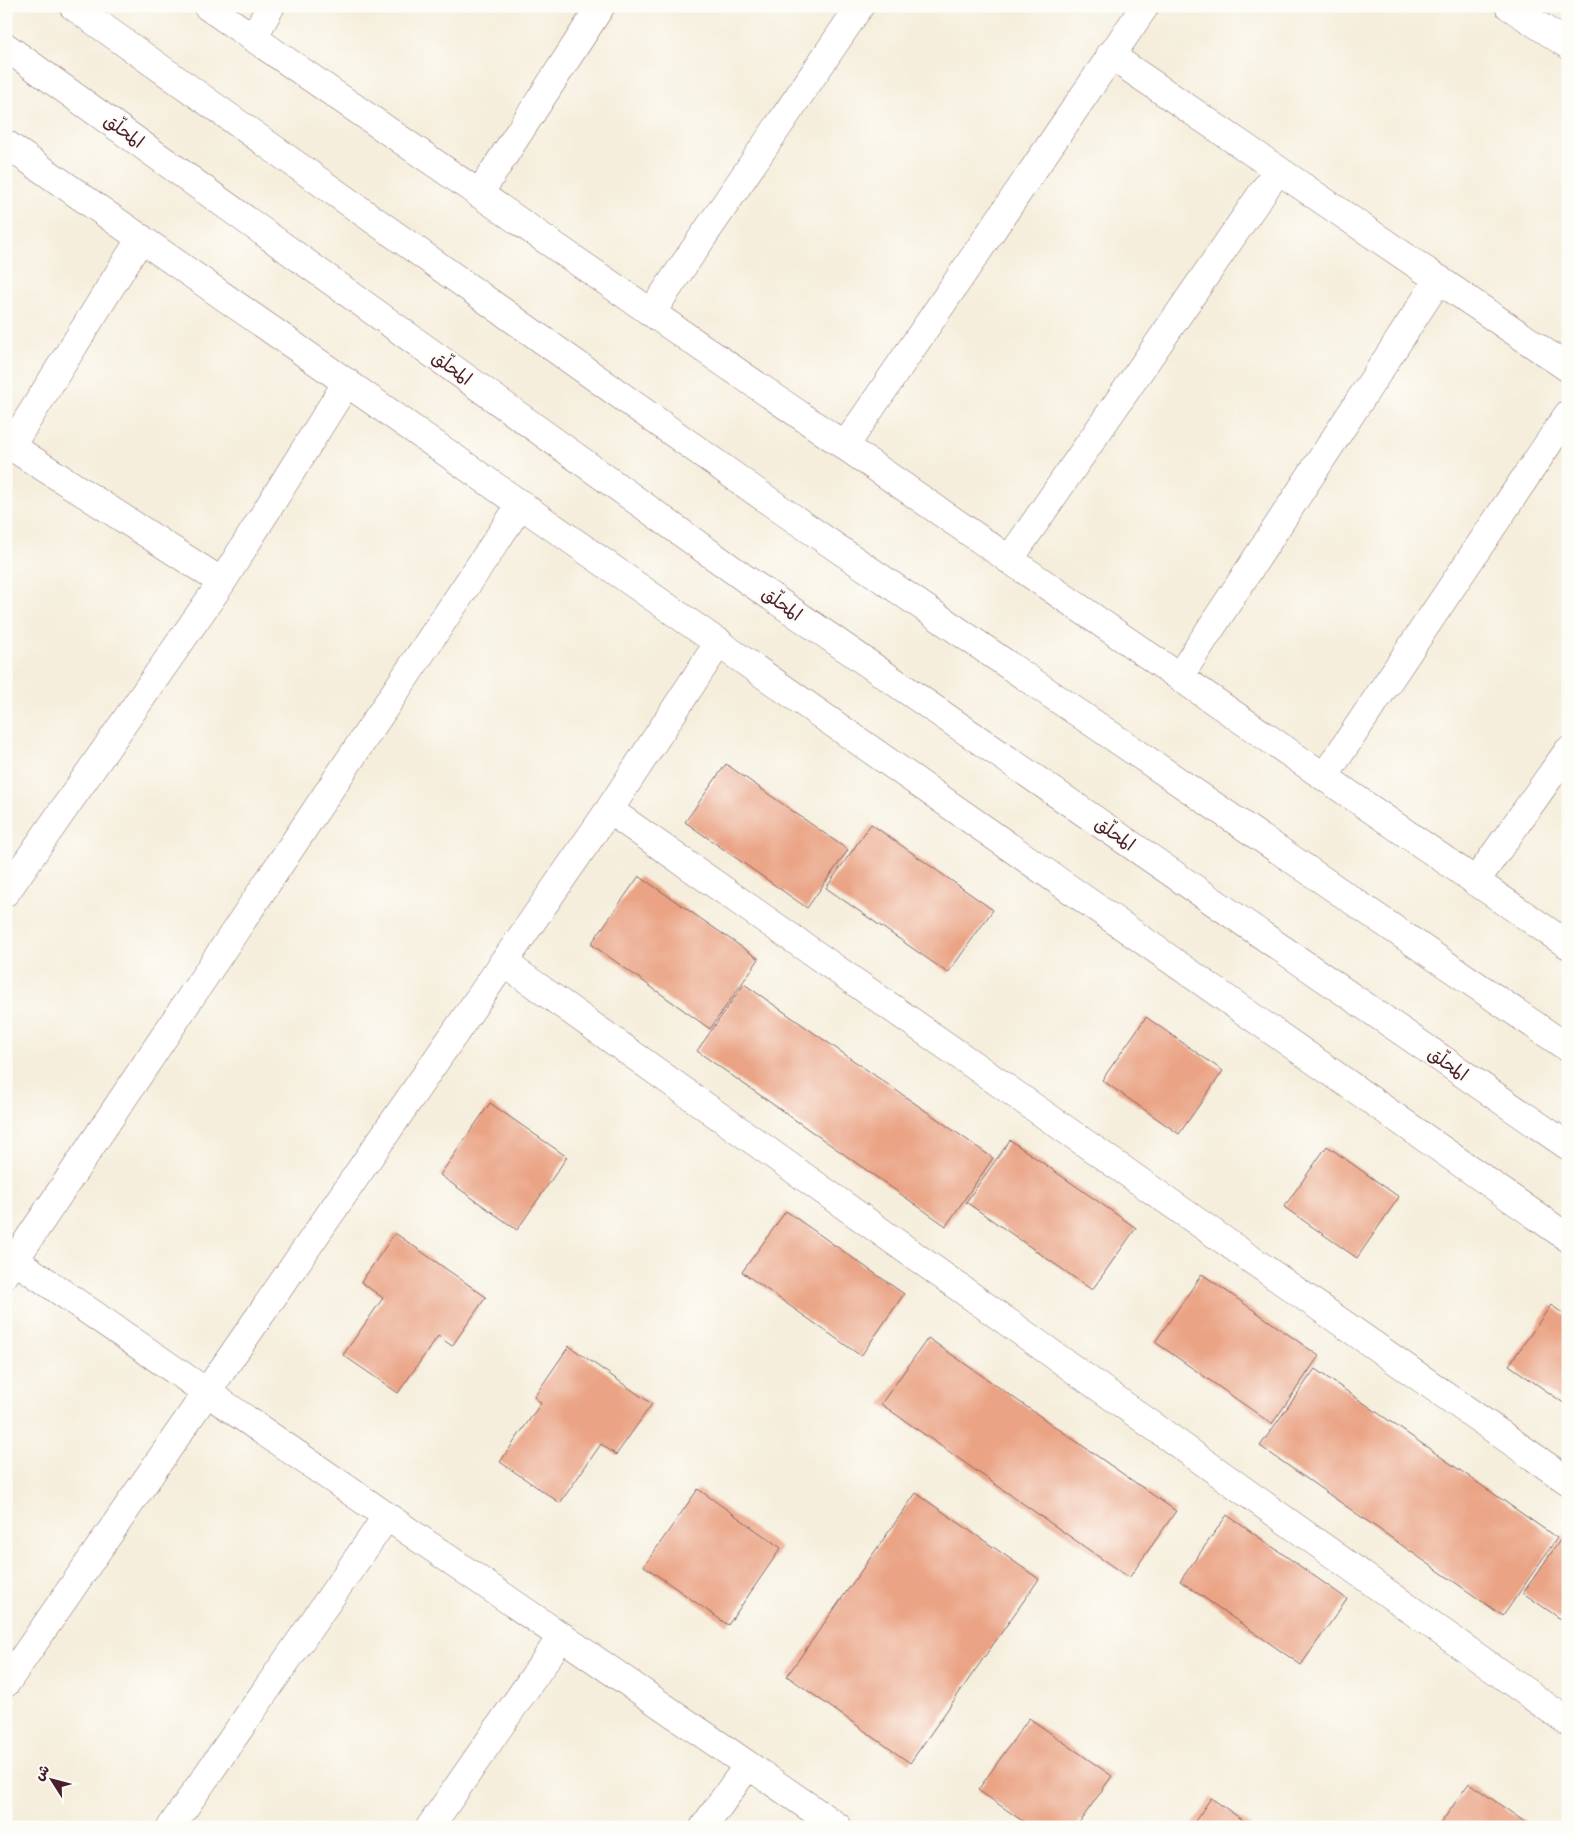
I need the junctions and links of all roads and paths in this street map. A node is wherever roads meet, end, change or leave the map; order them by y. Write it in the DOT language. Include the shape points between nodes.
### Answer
graph roads {
  1 [pos="73,6"];
  2 [pos="207,6"];
  3 [pos="271,6"];
  4 [pos="600,6"];
  5 [pos="860,6"];
  6 [pos="1144,6"];
  7 [pos="1509,6"];
  8 [pos="252,38"];
  9 [pos="1568,46"];
  10 [pos="6,47"];
  11 [pos="1110,55"];
  12 [pos="6,144"];
  13 [pos="1278,170"];
  14 [pos="479,194"];
  15 [pos="141,238"];
  16 [pos="1439,280"];
  17 [pos="651,313"];
  18 [pos="1568,368"];
  19 [pos="346,382"];
  20 [pos="1568,414"];
  21 [pos="8,445"];
  22 [pos="845,446"];
  23 [pos="521,504"];
  24 [pos="1009,560"];
  25 [pos="222,582"];
  26 [pos="718,642"];
  27 [pos="1179,677"];
  28 [pos="1568,751"];
  29 [pos="1324,777"];
  30 [pos="609,810"];
  31 [pos="1475,882"];
  32 [pos="6,892"];
  33 [pos="1568,945"];
  34 [pos="503,962"];
  35 [pos="1568,1048"];
  36 [pos="1568,1146"];
  37 [pos="1568,1238"];
  38 [pos="9,1262"];
  39 [pos="207,1392"];
  40 [pos="1568,1481"];
  41 [pos="387,1516"];
  42 [pos="562,1636"];
  43 [pos="6,1683"];
  44 [pos="1568,1722"];
  45 [pos="748,1765"];
  46 [pos="171,1827"];
  47 [pos="430,1827"];
  48 [pos="704,1827"];
  49 [pos="838,1827"];
  1 -- 35 [label="main road" via="783,512"];
  2 -- 8 [label="main road"];
  3 -- 8 [label="main road"];
  4 -- 14 [label="main road"];
  5 -- 17 [label="main road"];
  6 -- 11 [label="main road"];
  7 -- 9 [label="main road"];
  8 -- 14 [label="main road"];
  10 -- 36 [label="main road, المحلّق" via="747,580"];
  11 -- 13 [label="main road"];
  11 -- 22 [label="main road"];
  12 -- 15 [label="main road"];
  13 -- 16 [label="main road"];
  13 -- 24 [label="main road"];
  14 -- 17 [label="main road"];
  15 -- 19 [label="main road"];
  15 -- 21 [label="main road"];
  16 -- 18 [label="main road"];
  16 -- 27 [label="main road"];
  17 -- 22 [label="main road"];
  19 -- 23 [label="main road"];
  19 -- 25 [label="main road"];
  20 -- 29 [label="main road"];
  21 -- 25 [label="main road"];
  22 -- 24 [label="main road"];
  23 -- 26 [label="main road"];
  23 -- 38 [label="main road"];
  24 -- 27 [label="main road"];
  25 -- 32 [label="main road"];
  26 -- 30 [label="main road"];
  26 -- 37 [label="main road"];
  27 -- 29 [label="main road"];
  28 -- 31 [label="main road"];
  29 -- 31 [label="main road"];
  30 -- 34 [label="main road"];
  30 -- 40 [label="main road"];
  31 -- 33 [label="main road"];
  34 -- 39 [label="main road"];
  34 -- 44 [label="main road"];
  38 -- 39 [label="main road"];
  39 -- 41 [label="main road"];
  39 -- 43 [label="main road"];
  41 -- 42 [label="main road"];
  41 -- 46 [label="main road"];
  42 -- 45 [label="main road"];
  42 -- 47 [label="main road"];
  45 -- 48 [label="main road"];
  45 -- 49 [label="main road"];
}
